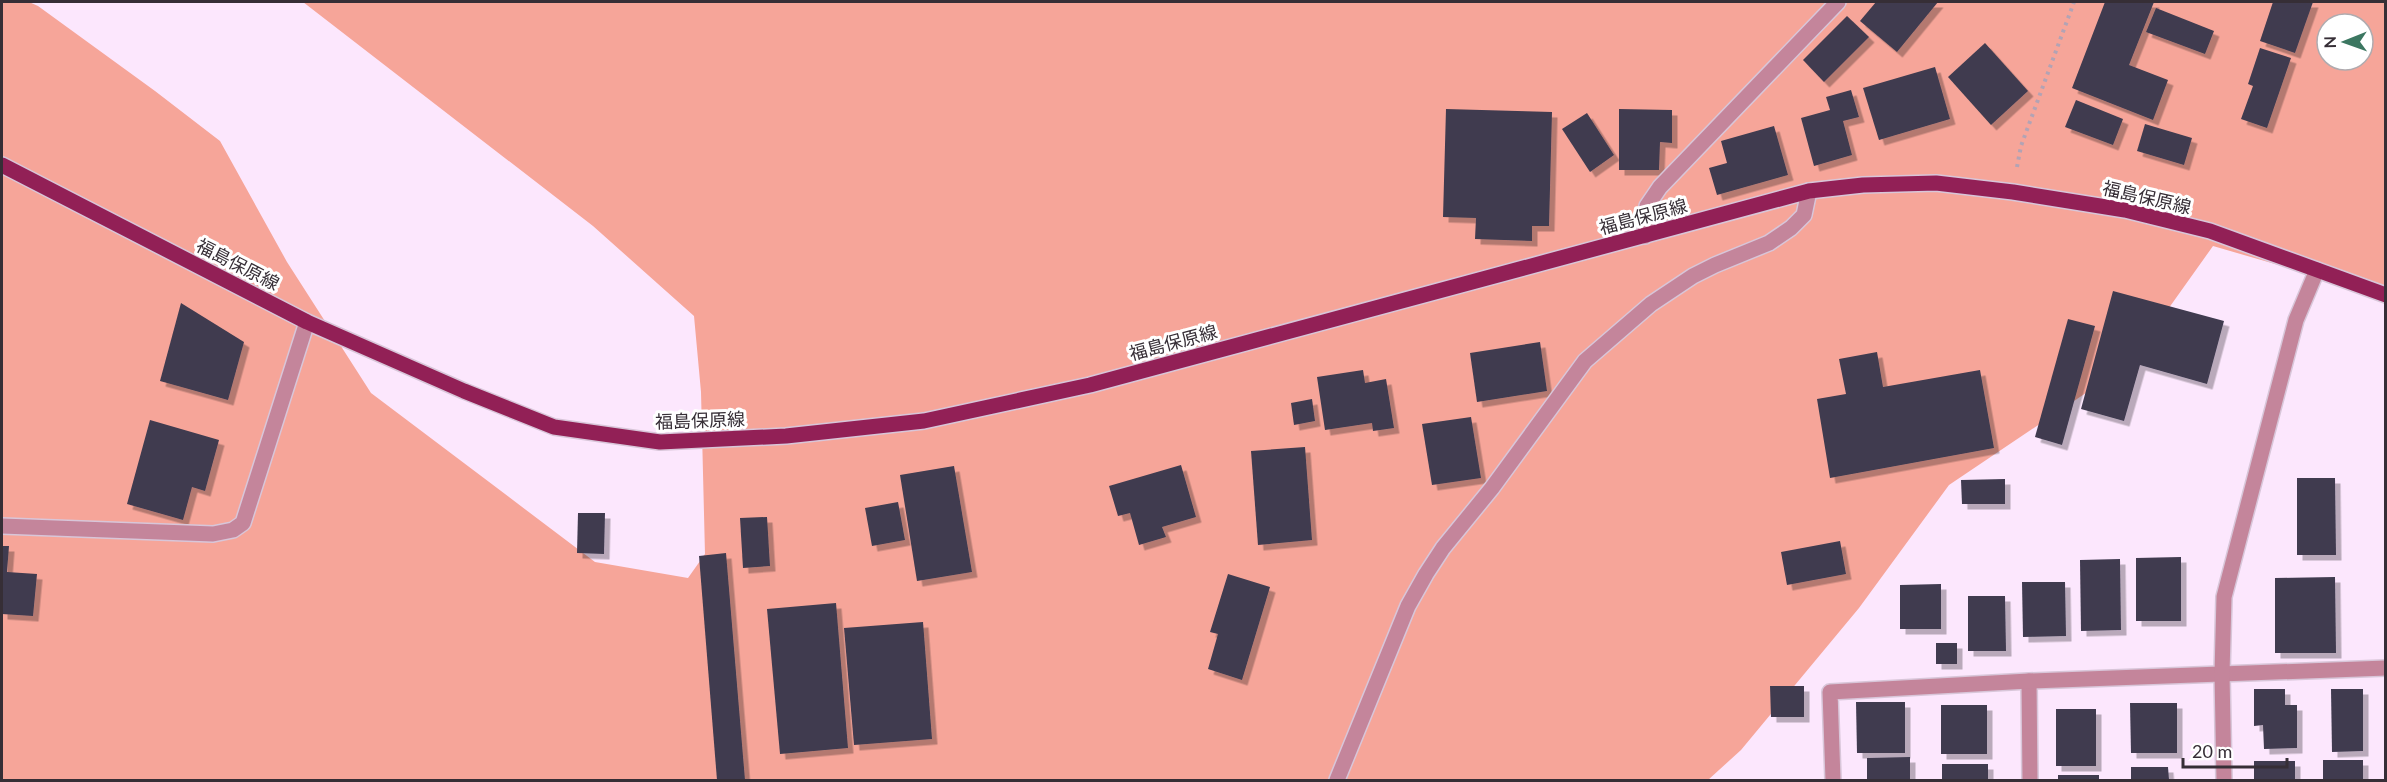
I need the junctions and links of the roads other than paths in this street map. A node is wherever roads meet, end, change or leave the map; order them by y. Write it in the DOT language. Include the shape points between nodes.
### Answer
graph roads {
  1 [pos="1838,2"];
  2 [pos="2,165"];
  3 [pos="1809,191"];
  4 [pos="1645,236"];
  5 [pos="2317,270"];
  6 [pos="2385,295"];
  7 [pos="307,322"];
  8 [pos="2,526"];
  9 [pos="2385,668"];
  10 [pos="2222,674"];
  11 [pos="2029,681"];
  12 [pos="1337,780"];
  13 [pos="1833,780"];
  14 [pos="2030,780"];
  15 [pos="2224,780"];
  1 -- 4 [label="street" via="1660,187 1647,206"];
  2 -- 7 [label="main road, 福島保原線"];
  3 -- 4 [label="main road, 福島保原線"];
  3 -- 5 [label="main road, 福島保原線" via="1936,183 2013,192 2125,210 2199,228"];
  3 -- 12 [label="street" via="1804,215 1791,228 1769,243 1715,265 1686,282 1623,326 1585,361 1426,574 1408,606"];
  4 -- 7 [label="main road, 福島保原線" via="1090,385 924,421 786,436 660,442 554,427"];
  5 -- 6 [label="main road, 福島保原線"];
  5 -- 10 [label="street" via="2296,320 2224,597"];
  7 -- 8 [label="street" via="243,523 233,530 213,534"];
  9 -- 10 [label="street"];
  10 -- 11 [label="street"];
  10 -- 15 [label="street"];
  11 -- 13 [label="street" via="1830,692"];
  11 -- 14 [label="street"];
}
